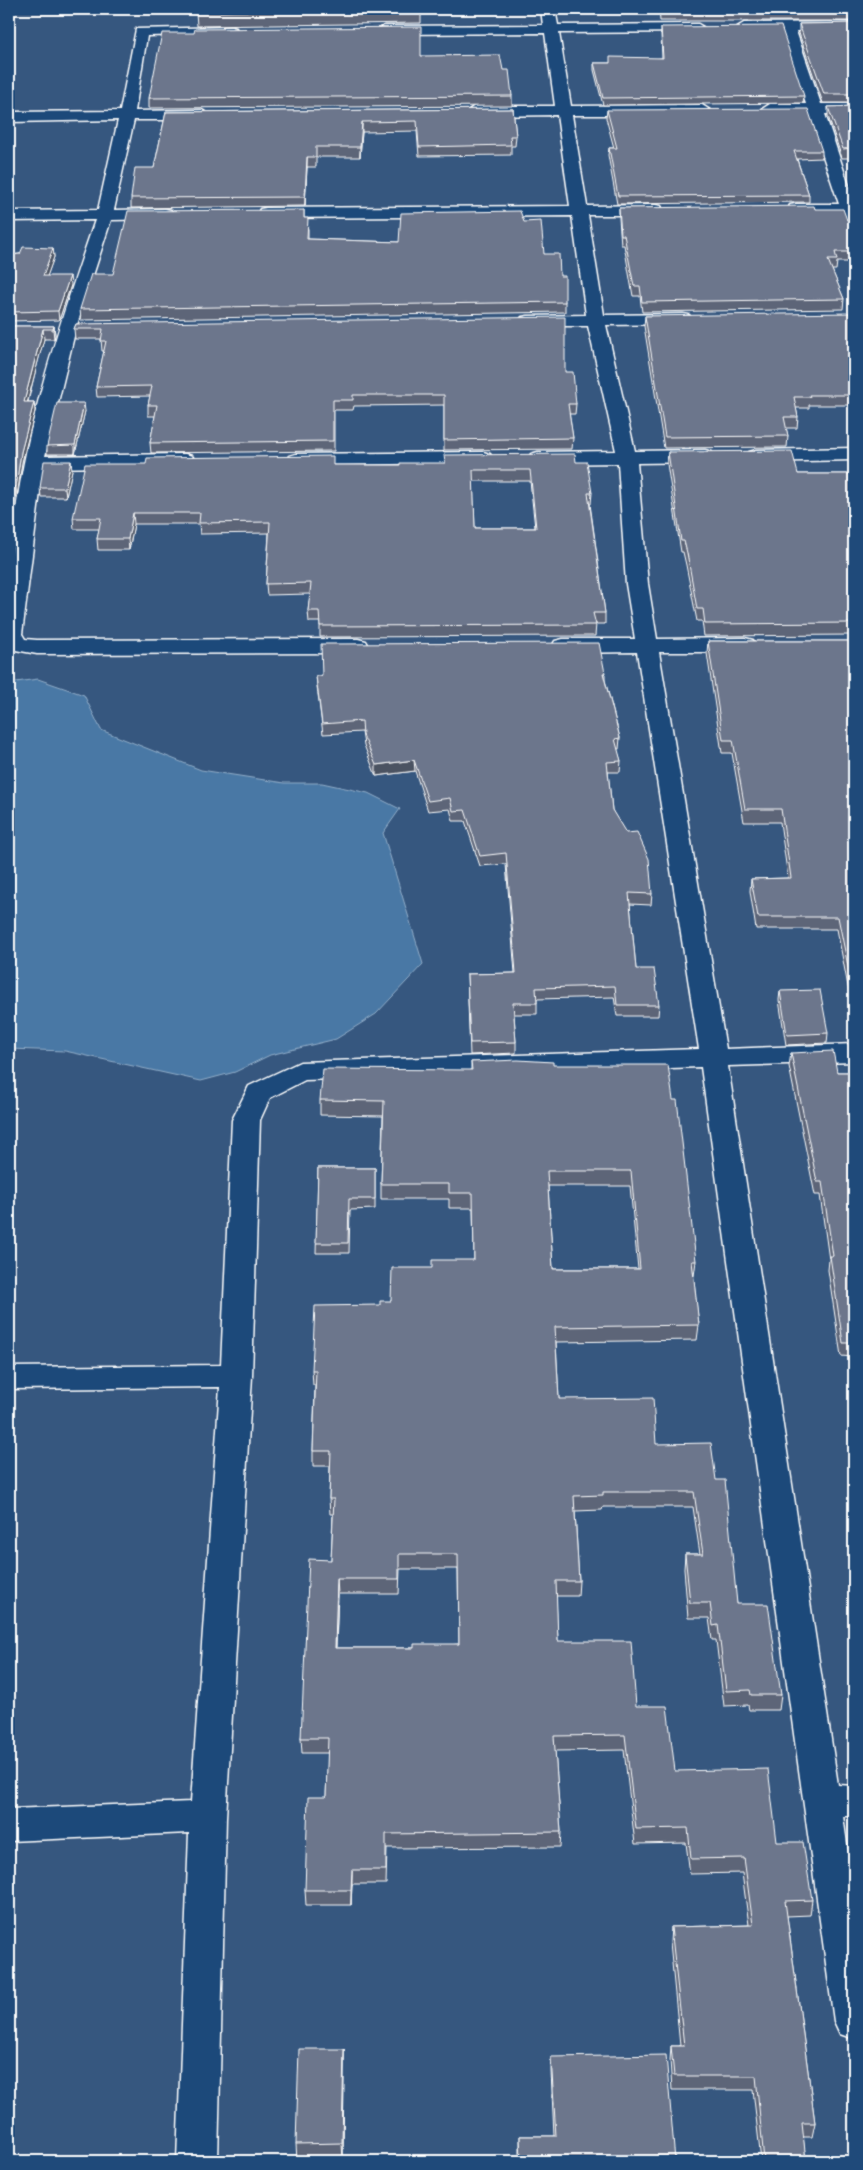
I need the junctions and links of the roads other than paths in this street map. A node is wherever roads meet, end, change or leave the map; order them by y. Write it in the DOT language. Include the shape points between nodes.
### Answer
graph roads {
  1 [pos="551,19"];
  2 [pos="854,26"];
  3 [pos="788,27"];
  4 [pos="710,28"];
  5 [pos="729,28"];
  6 [pos="366,30"];
  7 [pos="249,31"];
  8 [pos="756,109"];
  9 [pos="814,109"];
  10 [pos="854,109"];
  11 [pos="563,110"];
  12 [pos="718,110"];
  13 [pos="464,112"];
  14 [pos="216,114"];
  15 [pos="127,116"];
  16 [pos="9,117"];
  17 [pos="580,210"];
  18 [pos="669,210"];
  19 [pos="779,210"];
  20 [pos="253,213"];
  21 [pos="105,214"];
  22 [pos="184,214"];
  23 [pos="852,214"];
  24 [pos="9,216"];
  25 [pos="705,318"];
  26 [pos="596,320"];
  27 [pos="506,322"];
  28 [pos="48,328"];
  29 [pos="67,328"];
  30 [pos="87,328"];
  31 [pos="854,454"];
  32 [pos="627,457"];
  33 [pos="498,458"];
  34 [pos="518,458"];
  35 [pos="202,460"];
  36 [pos="281,460"];
  37 [pos="34,462"];
  38 [pos="765,645"];
  39 [pos="377,646"];
  40 [pos="546,646"];
  41 [pos="646,646"];
  42 [pos="854,1053"];
  43 [pos="713,1057"];
  44 [pos="236,1376"];
  45 [pos="9,1378"];
  46 [pos="838,1800"];
  47 [pos="208,1817"];
  48 [pos="9,1825"];
  49 [pos="854,2021"];
  50 [pos="197,2161"];
  1 -- 4 [label="street"];
  1 -- 6 [label="street"];
  1 -- 11 [label="street"];
  2 -- 3 [label="street"];
  3 -- 5 [label="street"];
  3 -- 9 [label="street"];
  7 -- 15 [label="street" via="141,32"];
  8 -- 9 [label="street"];
  9 -- 10 [label="street"];
  9 -- 23 [label="street"];
  11 -- 12 [label="street"];
  11 -- 13 [label="street"];
  11 -- 17 [label="street"];
  14 -- 15 [label="street"];
  15 -- 16 [label="street"];
  15 -- 21 [label="street"];
  17 -- 18 [label="street"];
  17 -- 20 [label="street"];
  17 -- 26 [label="street"];
  19 -- 23 [label="street"];
  21 -- 22 [label="street"];
  21 -- 24 [label="street"];
  21 -- 29 [label="street"];
  25 -- 26 [label="street"];
  26 -- 27 [label="street"];
  26 -- 32 [label="street"];
  28 -- 29 [label="street"];
  29 -- 30 [label="street"];
  29 -- 37 [label="street"];
  31 -- 32 [label="street"];
  32 -- 34 [label="street"];
  32 -- 41 [label="street" via="637,584"];
  33 -- 36 [label="street"];
  35 -- 37 [label="street"];
  37 -- 39 [label="street" via="11,634 18,644 37,647"];
  38 -- 41 [label="street"];
  40 -- 41 [label="street"];
  41 -- 43 [label="street"];
  42 -- 43 [label="street"];
  43 -- 44 [label="street" via="300,1071 259,1092 246,1120"];
  43 -- 46 [label="street"];
  44 -- 45 [label="street"];
  44 -- 47 [label="street"];
  46 -- 49 [label="street"];
  47 -- 48 [label="street"];
  47 -- 50 [label="street"];
}
